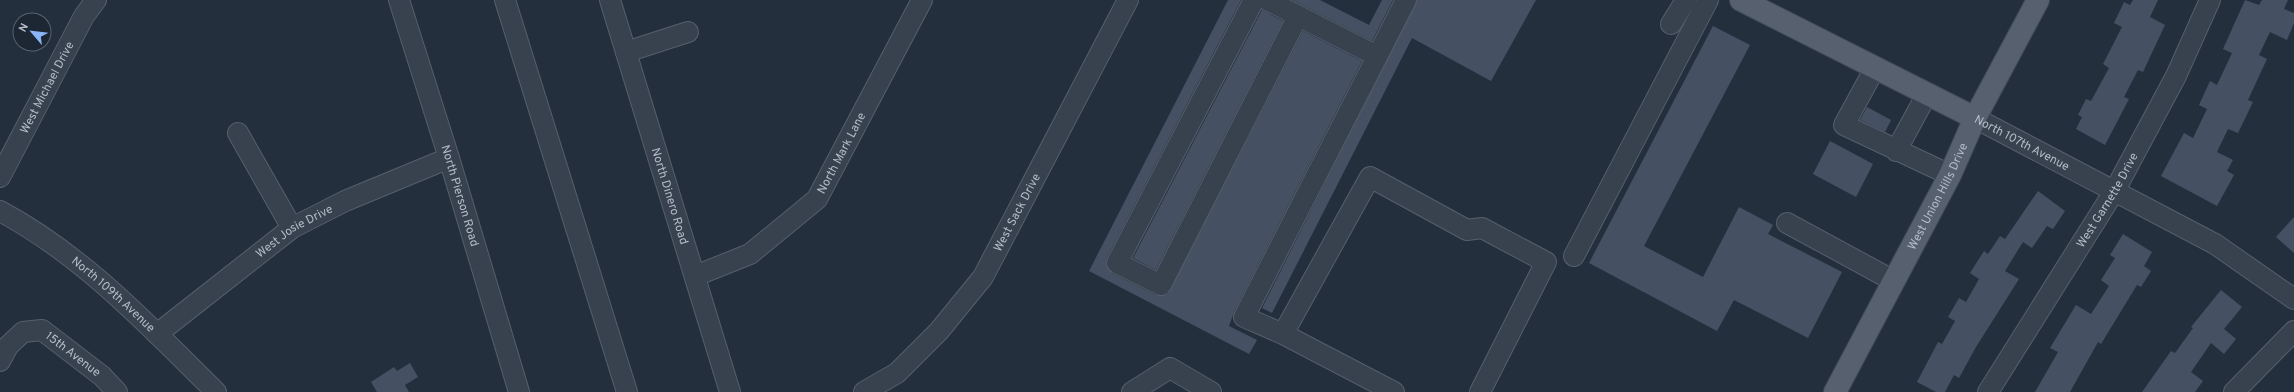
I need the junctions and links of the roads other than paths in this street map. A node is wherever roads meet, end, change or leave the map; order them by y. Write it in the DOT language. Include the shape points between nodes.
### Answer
graph roads {
  1 [pos="96,0"];
  2 [pos="399,0"];
  3 [pos="505,0"];
  4 [pos="610,0"];
  5 [pos="922,0"];
  6 [pos="1128,0"];
  7 [pos="1254,0"];
  8 [pos="1267,0"];
  9 [pos="1406,0"];
  10 [pos="1686,0"];
  11 [pos="1708,0"];
  12 [pos="1741,0"];
  13 [pos="2038,0"];
  14 [pos="2210,0"];
  15 [pos="1298,16"];
  16 [pos="1671,24"];
  17 [pos="688,32"];
  18 [pos="626,52"];
  19 [pos="1377,56"];
  20 [pos="1875,68"];
  21 [pos="1927,94"];
  22 [pos="1975,118"];
  23 [pos="238,133"];
  24 [pos="1896,151"];
  25 [pos="449,158"];
  26 [pos="1950,175"];
  27 [pos="0,177"];
  28 [pos="2115,190"];
  29 [pos="0,211"];
  30 [pos="1787,223"];
  31 [pos="292,228"];
  32 [pos="1574,256"];
  33 [pos="696,276"];
  34 [pos="1894,281"];
  35 [pos="2294,299"];
  36 [pos="2294,332"];
  37 [pos="157,334"];
  38 [pos="1283,334"];
  39 [pos="0,361"];
  40 [pos="98,384"];
  41 [pos="117,392"];
  42 [pos="216,392"];
  43 [pos="519,392"];
  44 [pos="627,392"];
  45 [pos="730,392"];
  46 [pos="864,392"];
  47 [pos="1132,392"];
  48 [pos="1211,392"];
  49 [pos="1394,392"];
  50 [pos="1480,392"];
  51 [pos="1835,392"];
  52 [pos="1988,392"];
  53 [pos="2234,392"];
  1 -- 27 [label="street, West Michael Drive" via="84,16"];
  2 -- 25 [label="street, North Pierson Road"];
  3 -- 44 [label="street"];
  4 -- 18 [label="street, North Dinero Road"];
  5 -- 33 [label="street, North Mark Lane" via="817,200 750,254"];
  6 -- 46 [label="street, West Sack Drive" via="983,276 939,331 897,373"];
  7 -- 15 [label="street" via="1117,263 1161,285"];
  8 -- 15 [label="street"];
  9 -- 19 [label="street"];
  10 -- 16 [label="street"];
  11 -- 32 [label="street"];
  12 -- 20 [label="main road, North 107th Avenue"];
  13 -- 22 [label="main road, West Union Hills Drive"];
  14 -- 28 [label="street, West Garnette Drive" via="2176,76"];
  15 -- 19 [label="street"];
  17 -- 18 [label="street"];
  18 -- 33 [label="street, North Dinero Road"];
  19 -- 38 [label="street" via="1244,317"];
  20 -- 21 [label="main road, North 107th Avenue"];
  20 -- 24 [label="street" via="1844,125"];
  21 -- 22 [label="main road, North 107th Avenue"];
  21 -- 24 [label="street"];
  22 -- 26 [label="main road, West Union Hills Drive"];
  22 -- 28 [label="street, North 107th Avenue"];
  23 -- 31 [label="street"];
  24 -- 26 [label="street"];
  25 -- 31 [label="street, West Josie Drive" via="345,201"];
  25 -- 43 [label="street, North Pierson Road"];
  26 -- 34 [label="main road, West Union Hills Drive"];
  28 -- 35 [label="street, North 107th Avenue" via="2215,244"];
  28 -- 52 [label="street, West Garnette Drive"];
  29 -- 37 [label="street, North 109th Avenue" via="48,239 75,259"];
  30 -- 34 [label="street"];
  31 -- 37 [label="street, West Josie Drive"];
  33 -- 45 [label="street, North Dinero Road"];
  34 -- 51 [label="main road, West Union Hills Drive"];
  36 -- 53 [label="street"];
  37 -- 42 [label="street, North 109th Avenue"];
  38 -- 49 [label="street"];
  38 -- 50 [label="street" via="1370,177 1467,230 1482,228 1546,262"];
  39 -- 40 [label="street, 15th Avenue" via="8,346 23,332 42,330"];
  40 -- 41 [label="street, 15th Avenue"];
  47 -- 48 [label="street" via="1170,368"];
}
